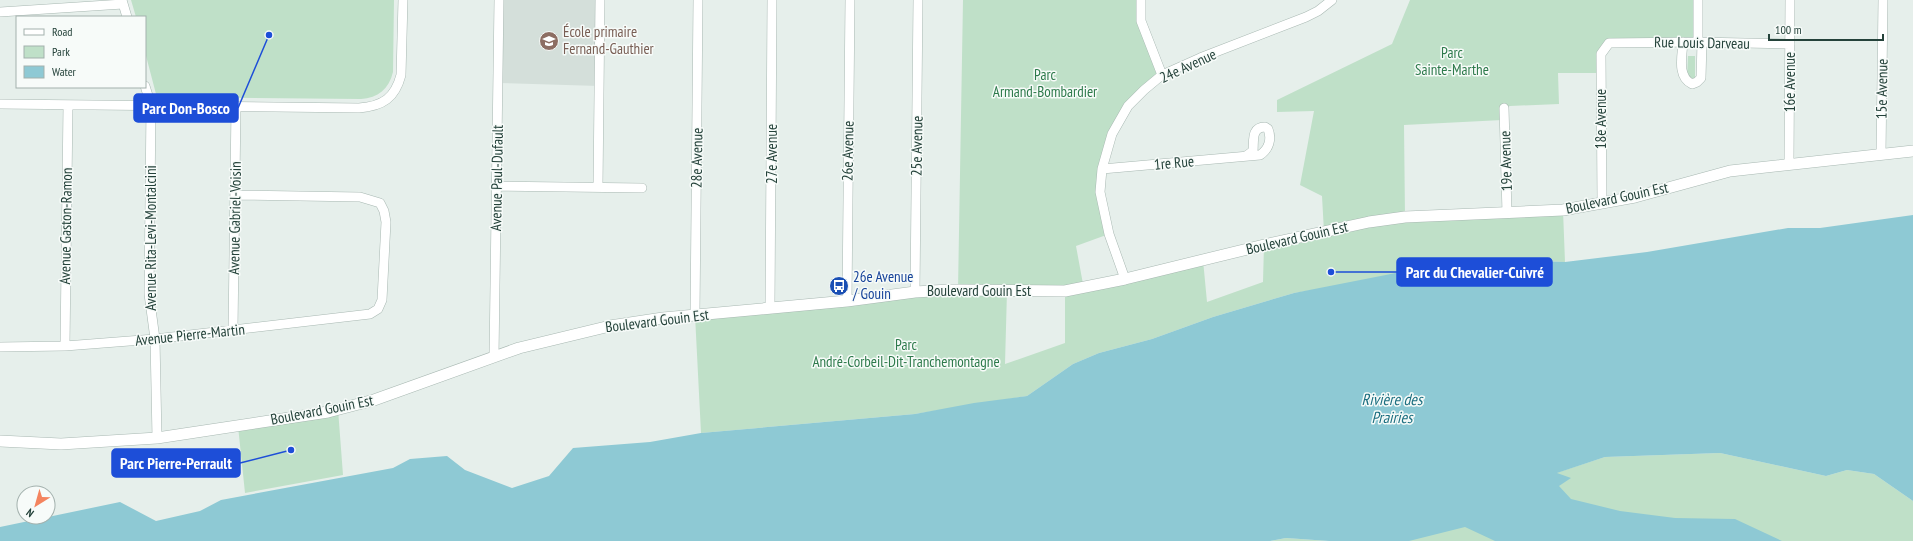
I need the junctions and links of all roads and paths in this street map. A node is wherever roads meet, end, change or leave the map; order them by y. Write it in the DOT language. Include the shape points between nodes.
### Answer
graph roads {
  1 [pos="403,0"];
  2 [pos="499,0"];
  3 [pos="600,0"];
  4 [pos="698,0"];
  5 [pos="772,0"];
  6 [pos="850,0"];
  7 [pos="918,0"];
  8 [pos="1141,0"];
  9 [pos="1332,0"];
  10 [pos="1698,0"];
  11 [pos="1790,0"];
  12 [pos="1883,0"];
  13 [pos="123,2"];
  14 [pos="0,12"];
  15 [pos="127,16"];
  16 [pos="1613,42"];
  17 [pos="1682,42"];
  18 [pos="1700,42"];
  19 [pos="1790,44"];
  20 [pos="1162,75"];
  21 [pos="146,88"];
  22 [pos="0,104"];
  23 [pos="68,105"];
  24 [pos="151,106"];
  25 [pos="236,106"];
  26 [pos="1504,108"];
  27 [pos="1913,151"];
  28 [pos="1882,154"];
  29 [pos="1246,156"];
  30 [pos="1789,163"];
  31 [pos="1102,169"];
  32 [pos="497,186"];
  33 [pos="598,187"];
  34 [pos="642,188"];
  35 [pos="236,195"];
  36 [pos="1602,203"];
  37 [pos="1507,213"];
  38 [pos="1125,279"];
  39 [pos="915,292"];
  40 [pos="847,301"];
  41 [pos="770,308"];
  42 [pos="695,315"];
  43 [pos="233,330"];
  44 [pos="155,339"];
  45 [pos="65,346"];
  46 [pos="0,347"];
  47 [pos="494,357"];
  48 [pos="157,438"];
  49 [pos="0,441"];
  1 -- 25 [label="street" via="401,75 398,85 387,100 378,105 359,108"];
  2 -- 32 [label="street, Avenue Paul-Dufault"];
  3 -- 33 [label="street"];
  4 -- 42 [label="street, 28e Avenue"];
  5 -- 41 [label="street, 27e Avenue"];
  6 -- 40 [label="street, 26e Avenue"];
  7 -- 39 [label="street, 25e Avenue"];
  8 -- 20 [label="street" via="1141,21"];
  9 -- 20 [label="street, 24e Avenue" via="1306,17"];
  10 -- 18 [label="street"];
  11 -- 19 [label="street, 16e Avenue"];
  12 -- 28 [label="street, 15e Avenue"];
  13 -- 14 [label="street"];
  13 -- 15 [label="street"];
  16 -- 17 [label="street, Rue Louis Darveau"];
  16 -- 36 [label="street, 18e Avenue" via="1605,46 1602,54"];
  17 -- 18 [label="street, Rue Louis Darveau"];
  17 -- 18 [label="street" via="1682,76 1692,84 1701,78"];
  18 -- 19 [label="street, Rue Louis Darveau"];
  19 -- 30 [label="street, 16e Avenue"];
  20 -- 31 [label="street, 24e Avenue" via="1128,106 1112,134"];
  21 -- 24 [label="street, Avenue Rita-Levi-Montalcini"];
  22 -- 23 [label="street"];
  23 -- 24 [label="street"];
  23 -- 45 [label="street, Avenue Gaston-Ramon"];
  24 -- 25 [label="street"];
  24 -- 44 [label="street, Avenue Rita-Levi-Montalcini" via="149,294"];
  25 -- 35 [label="street, Avenue Gabriel-Voisin"];
  26 -- 37 [label="street, 19e Avenue"];
  27 -- 28 [label="street, Boulevard Gouin Est"];
  28 -- 30 [label="street, Boulevard Gouin Est"];
  29 -- 31 [label="street, 1re Rue"];
  30 -- 36 [label="street, Boulevard Gouin Est" via="1730,171 1651,193"];
  31 -- 38 [label="street, 24e Avenue" via="1100,192 1109,234"];
  32 -- 33 [label="street"];
  32 -- 47 [label="street, Avenue Paul-Dufault"];
  33 -- 34 [label="street"];
  35 -- 43 [label="street, Avenue Gabriel-Voisin"];
  35 -- 43 [label="street, Avenue Pierre-Martin" via="360,197 380,203 386,222 382,300 378,309 370,314"];
  36 -- 37 [label="street, Boulevard Gouin Est" via="1564,210"];
  37 -- 38 [label="street, Boulevard Gouin Est" via="1369,222"];
  38 -- 39 [label="street, Boulevard Gouin Est" via="1065,291"];
  39 -- 40 [label="street, Boulevard Gouin Est"];
  40 -- 41 [label="street, Boulevard Gouin Est"];
  41 -- 42 [label="street, Boulevard Gouin Est"];
  42 -- 47 [label="street, Boulevard Gouin Est" via="581,332"];
  43 -- 44 [label="street, Avenue Pierre-Martin"];
  44 -- 45 [label="street, Avenue Pierre-Martin"];
  44 -- 48 [label="street, Avenue Rita-Levi-Montalcini"];
  45 -- 46 [label="street, Avenue Pierre-Martin"];
  47 -- 48 [label="street, Boulevard Gouin Est" via="374,400 328,412"];
  48 -- 49 [label="street, Boulevard Gouin Est" via="61,444"];
}
